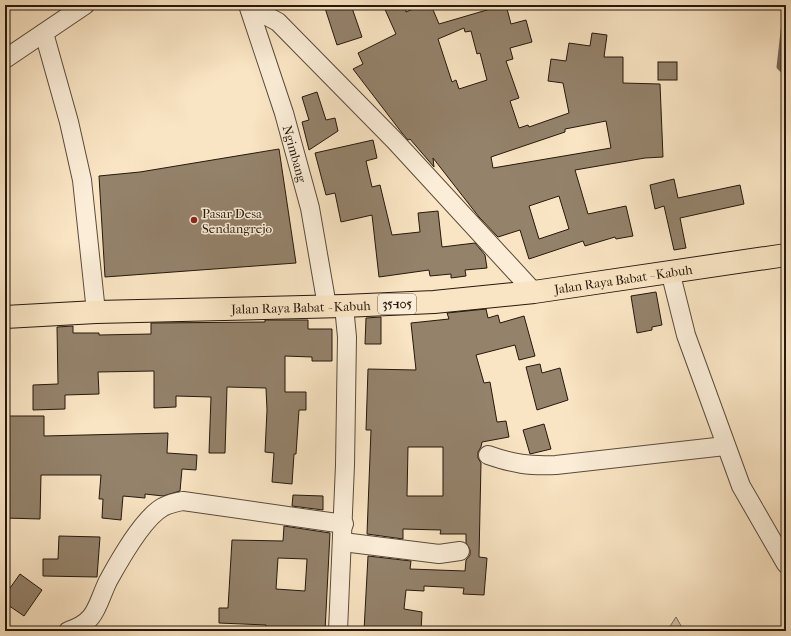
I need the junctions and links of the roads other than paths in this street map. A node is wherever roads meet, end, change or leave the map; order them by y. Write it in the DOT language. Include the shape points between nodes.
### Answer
graph roads {
  1 [pos="85,5"];
  2 [pos="250,10"];
  3 [pos="44,33"];
  4 [pos="5,59"];
  5 [pos="786,255"];
  6 [pos="670,271"];
  7 [pos="534,292"];
  8 [pos="336,306"];
  9 [pos="96,312"];
  10 [pos="5,317"];
  11 [pos="725,446"];
  12 [pos="488,455"];
  13 [pos="344,524"];
  14 [pos="343,542"];
  15 [pos="460,551"];
  16 [pos="786,564"];
  17 [pos="68,631"];
  18 [pos="338,631"];
  1 -- 3 [label="street"];
  2 -- 7 [label="street" via="278,22 395,141"];
  2 -- 8 [label="street, Ngimbang" via="284,113"];
  3 -- 4 [label="street"];
  3 -- 9 [label="street" via="82,180"];
  5 -- 6 [label="main road, Jalan Raya Babat - Kabuh / 35-105"];
  6 -- 7 [label="main road, Jalan Raya Babat - Kabuh / 35-105"];
  6 -- 11 [label="street" via="686,335"];
  7 -- 8 [label="main road, Jalan Raya Babat - Kabuh / 35-105" via="434,302"];
  8 -- 9 [label="main road, Jalan Raya Babat - Kabuh / 35-105"];
  8 -- 13 [label="street, Ngimbang" via="347,337"];
  9 -- 10 [label="main road, Jalan Raya Babat - Kabuh / 35-105"];
  11 -- 12 [label="street" via="531,466"];
  11 -- 16 [label="street" via="741,486"];
  13 -- 14 [label="street, Ngimbang"];
  13 -- 17 [label="street" via="184,501 163,507 151,516 138,532 108,581 91,619"];
  14 -- 15 [label="street" via="439,554"];
  14 -- 18 [label="street, Ngimbang"];
}
